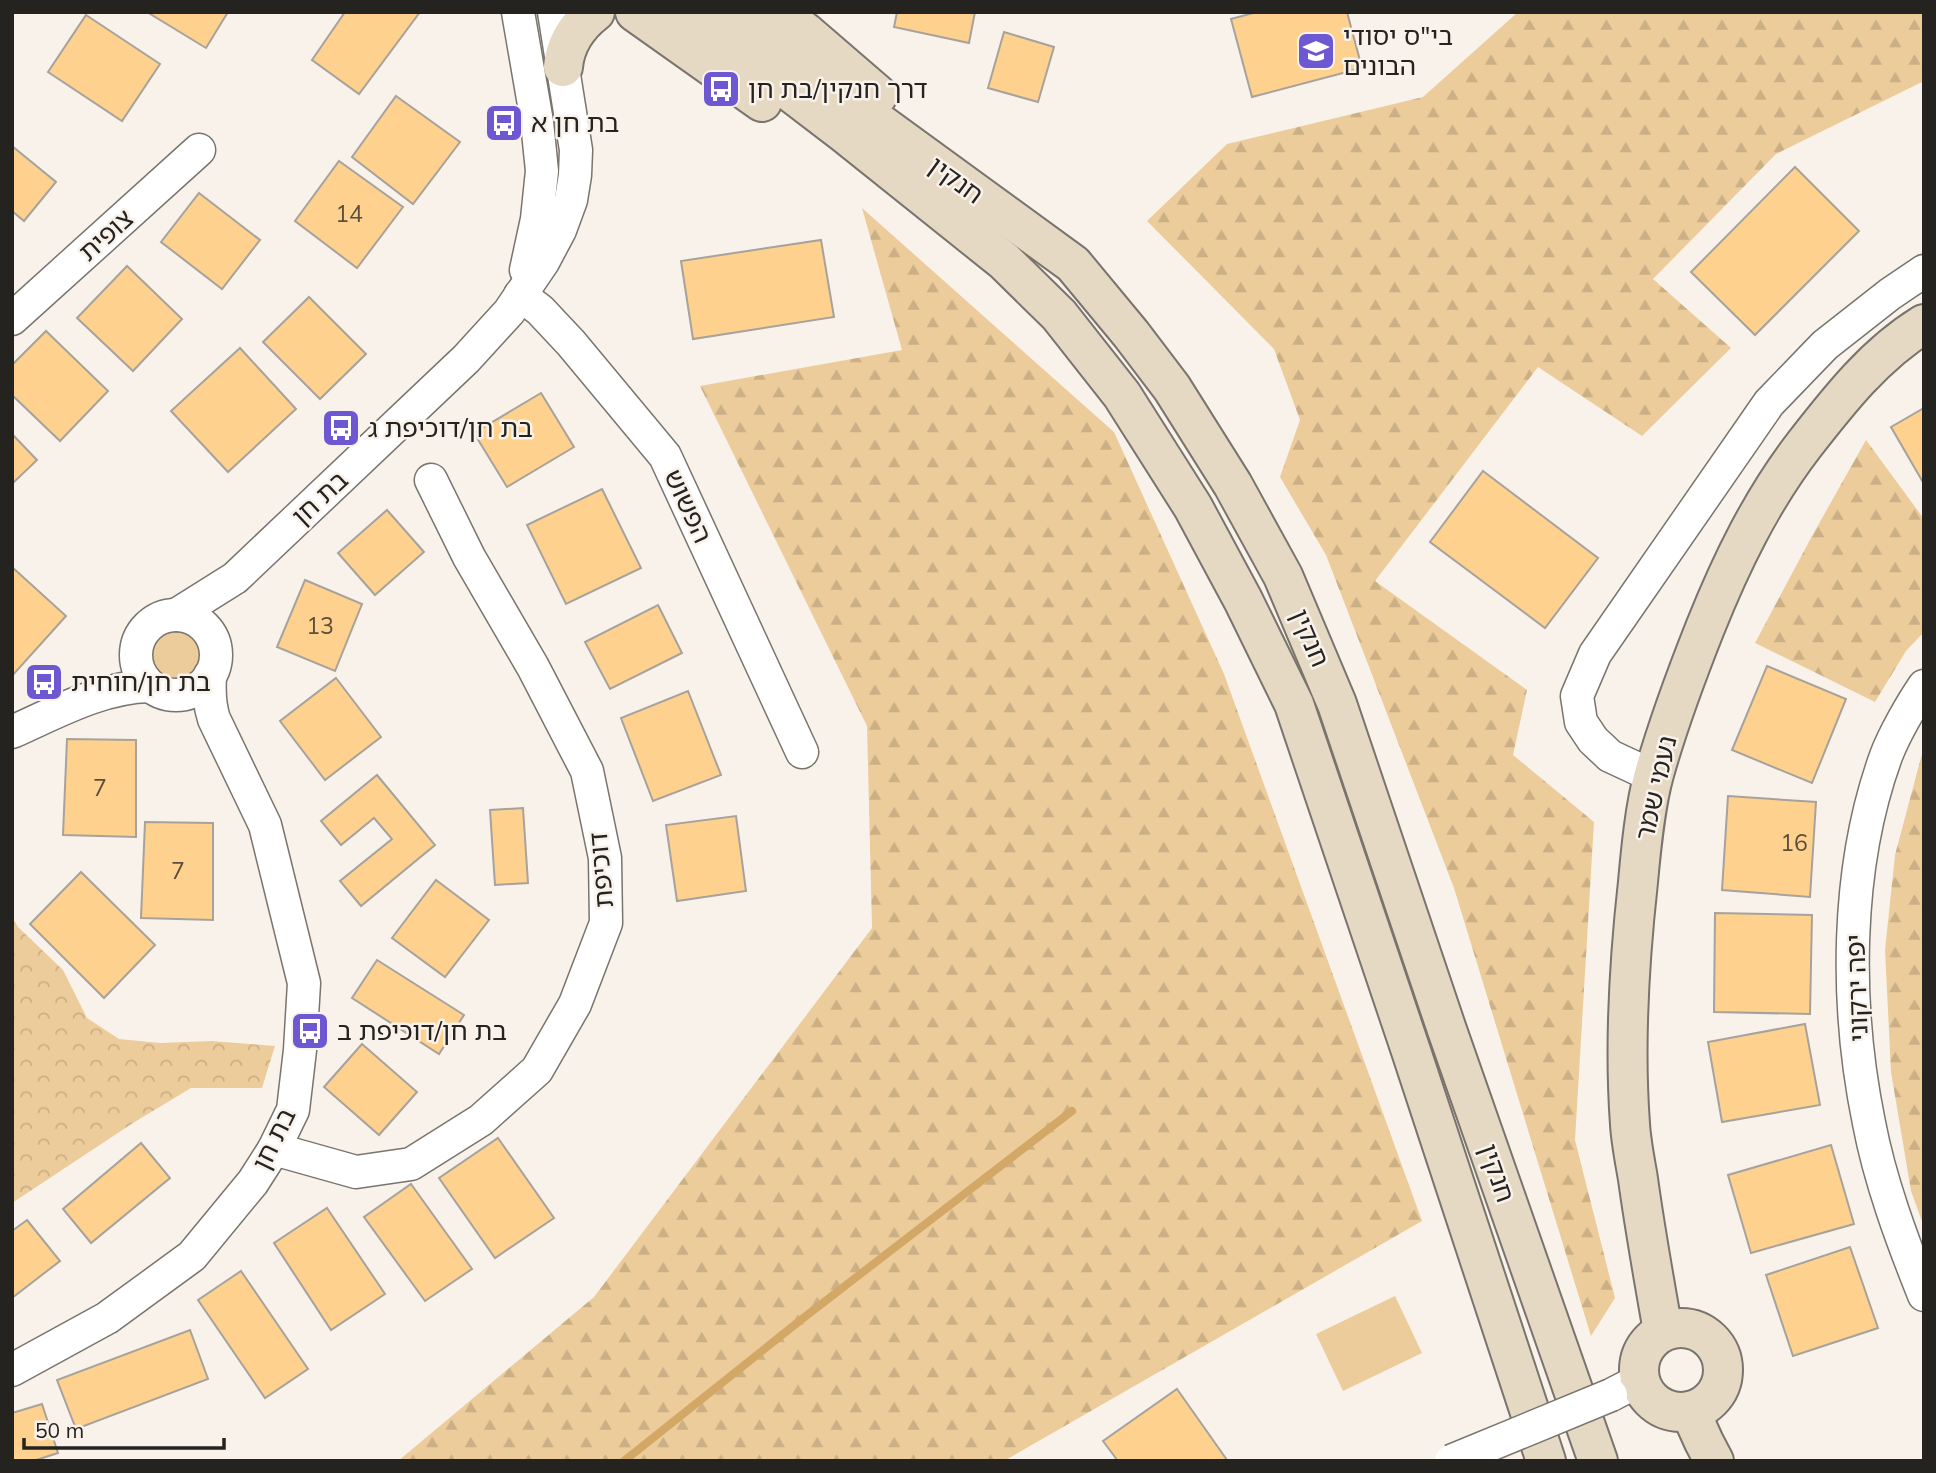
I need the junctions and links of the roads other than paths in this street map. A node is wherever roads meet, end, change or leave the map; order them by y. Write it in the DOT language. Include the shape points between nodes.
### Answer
graph roads {
  1 [pos="518,12"];
  2 [pos="554,12"];
  3 [pos="596,12"];
  4 [pos="686,12"];
  5 [pos="727,12"];
  6 [pos="779,12"];
  7 [pos="636,15"];
  8 [pos="563,67"];
  9 [pos="200,150"];
  10 [pos="1004,261"];
  11 [pos="1073,264"];
  12 [pos="1924,271"];
  13 [pos="520,295"];
  14 [pos="12,319"];
  15 [pos="1924,324"];
  16 [pos="486,339"];
  17 [pos="571,343"];
  18 [pos="430,480"];
  19 [pos="236,578"];
  20 [pos="176,615"];
  21 [pos="211,635"];
  22 [pos="136,648"];
  23 [pos="210,675"];
  24 [pos="1924,686"];
  25 [pos="163,691"];
  26 [pos="90,697"];
  27 [pos="214,719"];
  28 [pos="12,732"];
  29 [pos="802,752"];
  30 [pos="1653,776"];
  31 [pos="274,1149"];
  32 [pos="1924,1295"];
  33 [pos="1663,1331"];
  34 [pos="12,1370"];
  35 [pos="1626,1388"];
  36 [pos="1690,1411"];
  37 [pos="1451,1461"];
  38 [pos="1546,1461"];
  39 [pos="1598,1461"];
  40 [pos="1714,1461"];
  1 -- 13 [label="street, בת חן" via="542,171"];
  2 -- 8 [label="street, בת חן"];
  3 -- 8 [label="main road" via="571,38"];
  4 -- 10 [label="main road, חנקין"];
  5 -- 11 [label="main road, חנקין"];
  6 -- 11 [label="main road"];
  7 -- 10 [label="main road" via="829,149"];
  8 -- 13 [label="street, בת חן" via="576,150 571,200 543,262"];
  9 -- 14 [label="street, צופית"];
  10 -- 38 [label="main road, חנקין" via="1059,315 1122,395 1193,507 1294,704"];
  11 -- 39 [label="main road, חנקין" via="1171,388 1233,485 1283,576 1337,704"];
  12 -- 30 [label="street" via="1825,345 1769,403 1595,654 1577,696 1581,722 1610,756"];
  13 -- 16 [label="street, בת חן"];
  13 -- 17 [label="street, הפשוש"];
  15 -- 30 [label="main road, נעמי שמר" via="1847,392 1787,467 1755,518 1689,667"];
  16 -- 17 [label="street" via="500,330 530,329"];
  16 -- 19 [label="street, בת חן"];
  17 -- 29 [label="street, הפשוש" via="665,456"];
  18 -- 31 [label="street, דוכיפת" via="587,771 606,858 606,923 575,1004 537,1070 481,1120 411,1164 356,1172"];
  19 -- 20 [label="street, בת חן"];
  19 -- 21 [label="street, בת חן"];
  20 -- 21 [label="street" via="190,618"];
  20 -- 22 [label="street" via="150,625"];
  21 -- 23 [label="street" via="215,663"];
  22 -- 25 [label="street" via="141,675"];
  22 -- 26 [label="street"];
  23 -- 25 [label="street" via="190,693"];
  23 -- 27 [label="street, בת חן"];
  24 -- 32 [label="street, יפה ירקוני" via="1887,754 1868,813 1856,890 1853,966 1857,1043 1869,1124"];
  25 -- 26 [label="street" via="116,689"];
  25 -- 27 [label="street"];
  26 -- 28 [label="street"];
  27 -- 31 [label="street, בת חן" via="265,825 304,983 293,1110"];
  30 -- 33 [label="main road, נעמי שמר" via="1630,946 1627,1030 1630,1126"];
  31 -- 34 [label="street, בת חן" via="192,1256 107,1318"];
  33 -- 35 [label="main road" via="1646,1346 1639,1369"];
  33 -- 36 [label="main road" via="1691,1329 1704,1334 1720,1356 1723,1370 1714,1396"];
  35 -- 36 [label="main road" via="1644,1390 1660,1405"];
  35 -- 37 [label="street, bridge"];
  36 -- 40 [label="main road"];
}
